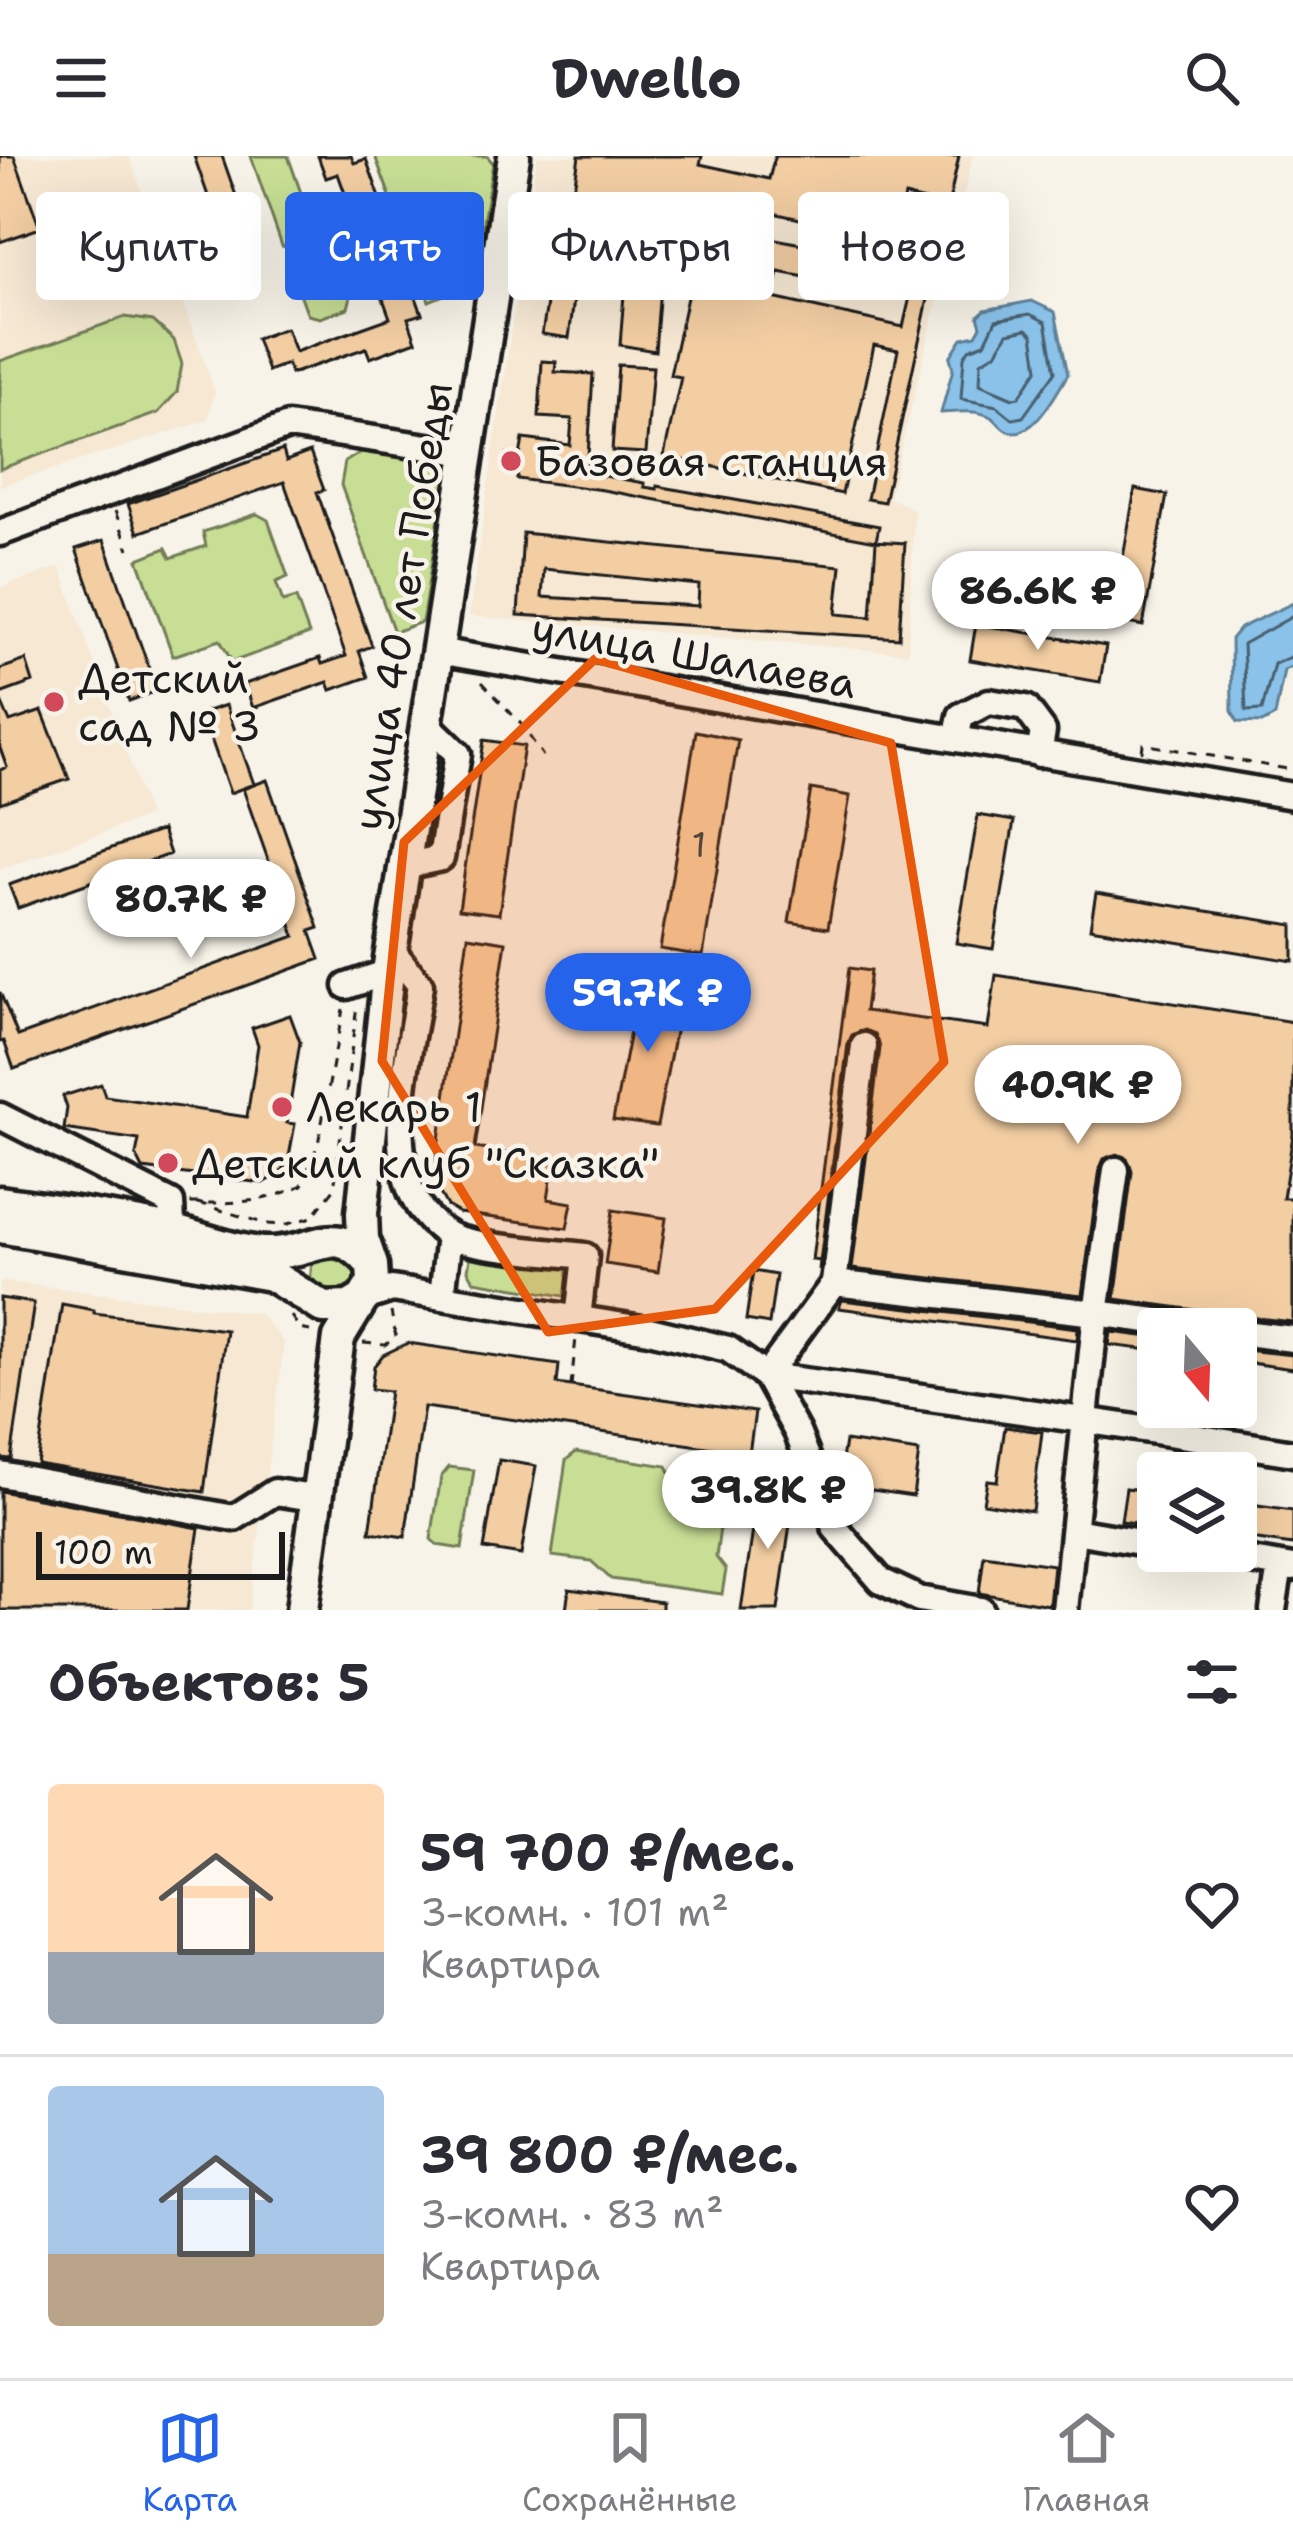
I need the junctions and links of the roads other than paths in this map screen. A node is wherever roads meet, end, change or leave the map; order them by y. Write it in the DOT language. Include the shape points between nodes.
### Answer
graph roads {
  1 [pos="514,156"];
  2 [pos="468,453"];
  3 [pos="0,533"];
  4 [pos="447,652"];
  5 [pos="956,739"];
  6 [pos="1039,754"];
  7 [pos="1293,796"];
  8 [pos="390,961"];
  9 [pos="353,992"];
  10 [pos="864,1046"];
  11 [pos="0,1116"];
  12 [pos="1116,1170"];
  13 [pos="0,1202"];
  14 [pos="362,1214"];
  15 [pos="166,1215"];
  16 [pos="0,1227"];
  17 [pos="315,1227"];
  18 [pos="449,1235"];
  19 [pos="834,1282"];
  20 [pos="380,1291"];
  21 [pos="442,1297"];
  22 [pos="308,1298"];
  23 [pos="1096,1313"];
  24 [pos="578,1318"];
  25 [pos="1137,1319"];
  26 [pos="1257,1335"];
  27 [pos="1293,1339"];
  28 [pos="351,1340"];
  29 [pos="766,1376"];
  30 [pos="1086,1418"];
  31 [pos="1293,1453"];
  32 [pos="0,1474"];
  33 [pos="319,1499"];
  34 [pos="1074,1531"];
  35 [pos="1137,1542"];
  36 [pos="1286,1567"];
  37 [pos="302,1610"];
  38 [pos="981,1610"];
  39 [pos="1065,1610"];
  40 [pos="1273,1610"];
  1 -- 2 [label="main road, улица 40 лет Победы"];
  2 -- 3 [label="street" via="288,425"];
  2 -- 4 [label="main road, улица 40 лет Победы"];
  4 -- 5 [label="street, улица Шалаева"];
  4 -- 8 [label="main road, улица 40 лет Победы" via="426,723"];
  5 -- 6 [label="street, улица Шалаева"];
  5 -- 6 [label="street" via="961,716 989,702 1027,708 1043,731"];
  6 -- 7 [label="street, улица Шалаева"];
  8 -- 9 [label="street"];
  8 -- 14 [label="main road, улица 40 лет Победы"];
  8 -- 18 [label="street" via="420,985 398,1146 407,1186"];
  10 -- 19 [label="street"];
  11 -- 15 [label="street"];
  12 -- 23 [label="street"];
  13 -- 15 [label="main road"];
  14 -- 17 [label="main road"];
  14 -- 20 [label="main road, улица 40 лет Победы"];
  15 -- 17 [label="main road" via="274,1253"];
  16 -- 22 [label="main road" via="271,1275"];
  17 -- 20 [label="main road" via="358,1247"];
  17 -- 22 [label="main road" via="301,1270"];
  18 -- 21 [label="street"];
  18 -- 24 [label="street" via="585,1256"];
  19 -- 23 [label="street"];
  19 -- 29 [label="street"];
  20 -- 21 [label="street"];
  20 -- 22 [label="main road" via="336,1310"];
  20 -- 28 [label="main road"];
  21 -- 24 [label="street"];
  22 -- 28 [label="main road"];
  23 -- 25 [label="street"];
  23 -- 30 [label="street"];
  24 -- 29 [label="street" via="728,1349"];
  26 -- 27 [label="street"];
  28 -- 33 [label="main road"];
  29 -- 30 [label="street"];
  29 -- 38 [label="street" via="836,1529 881,1581 920,1599"];
  30 -- 31 [label="street"];
  30 -- 34 [label="street"];
  32 -- 33 [label="street" via="234,1518 275,1492"];
  33 -- 37 [label="main road"];
  34 -- 35 [label="street"];
  34 -- 39 [label="street"];
  36 -- 40 [label="street"];
}
